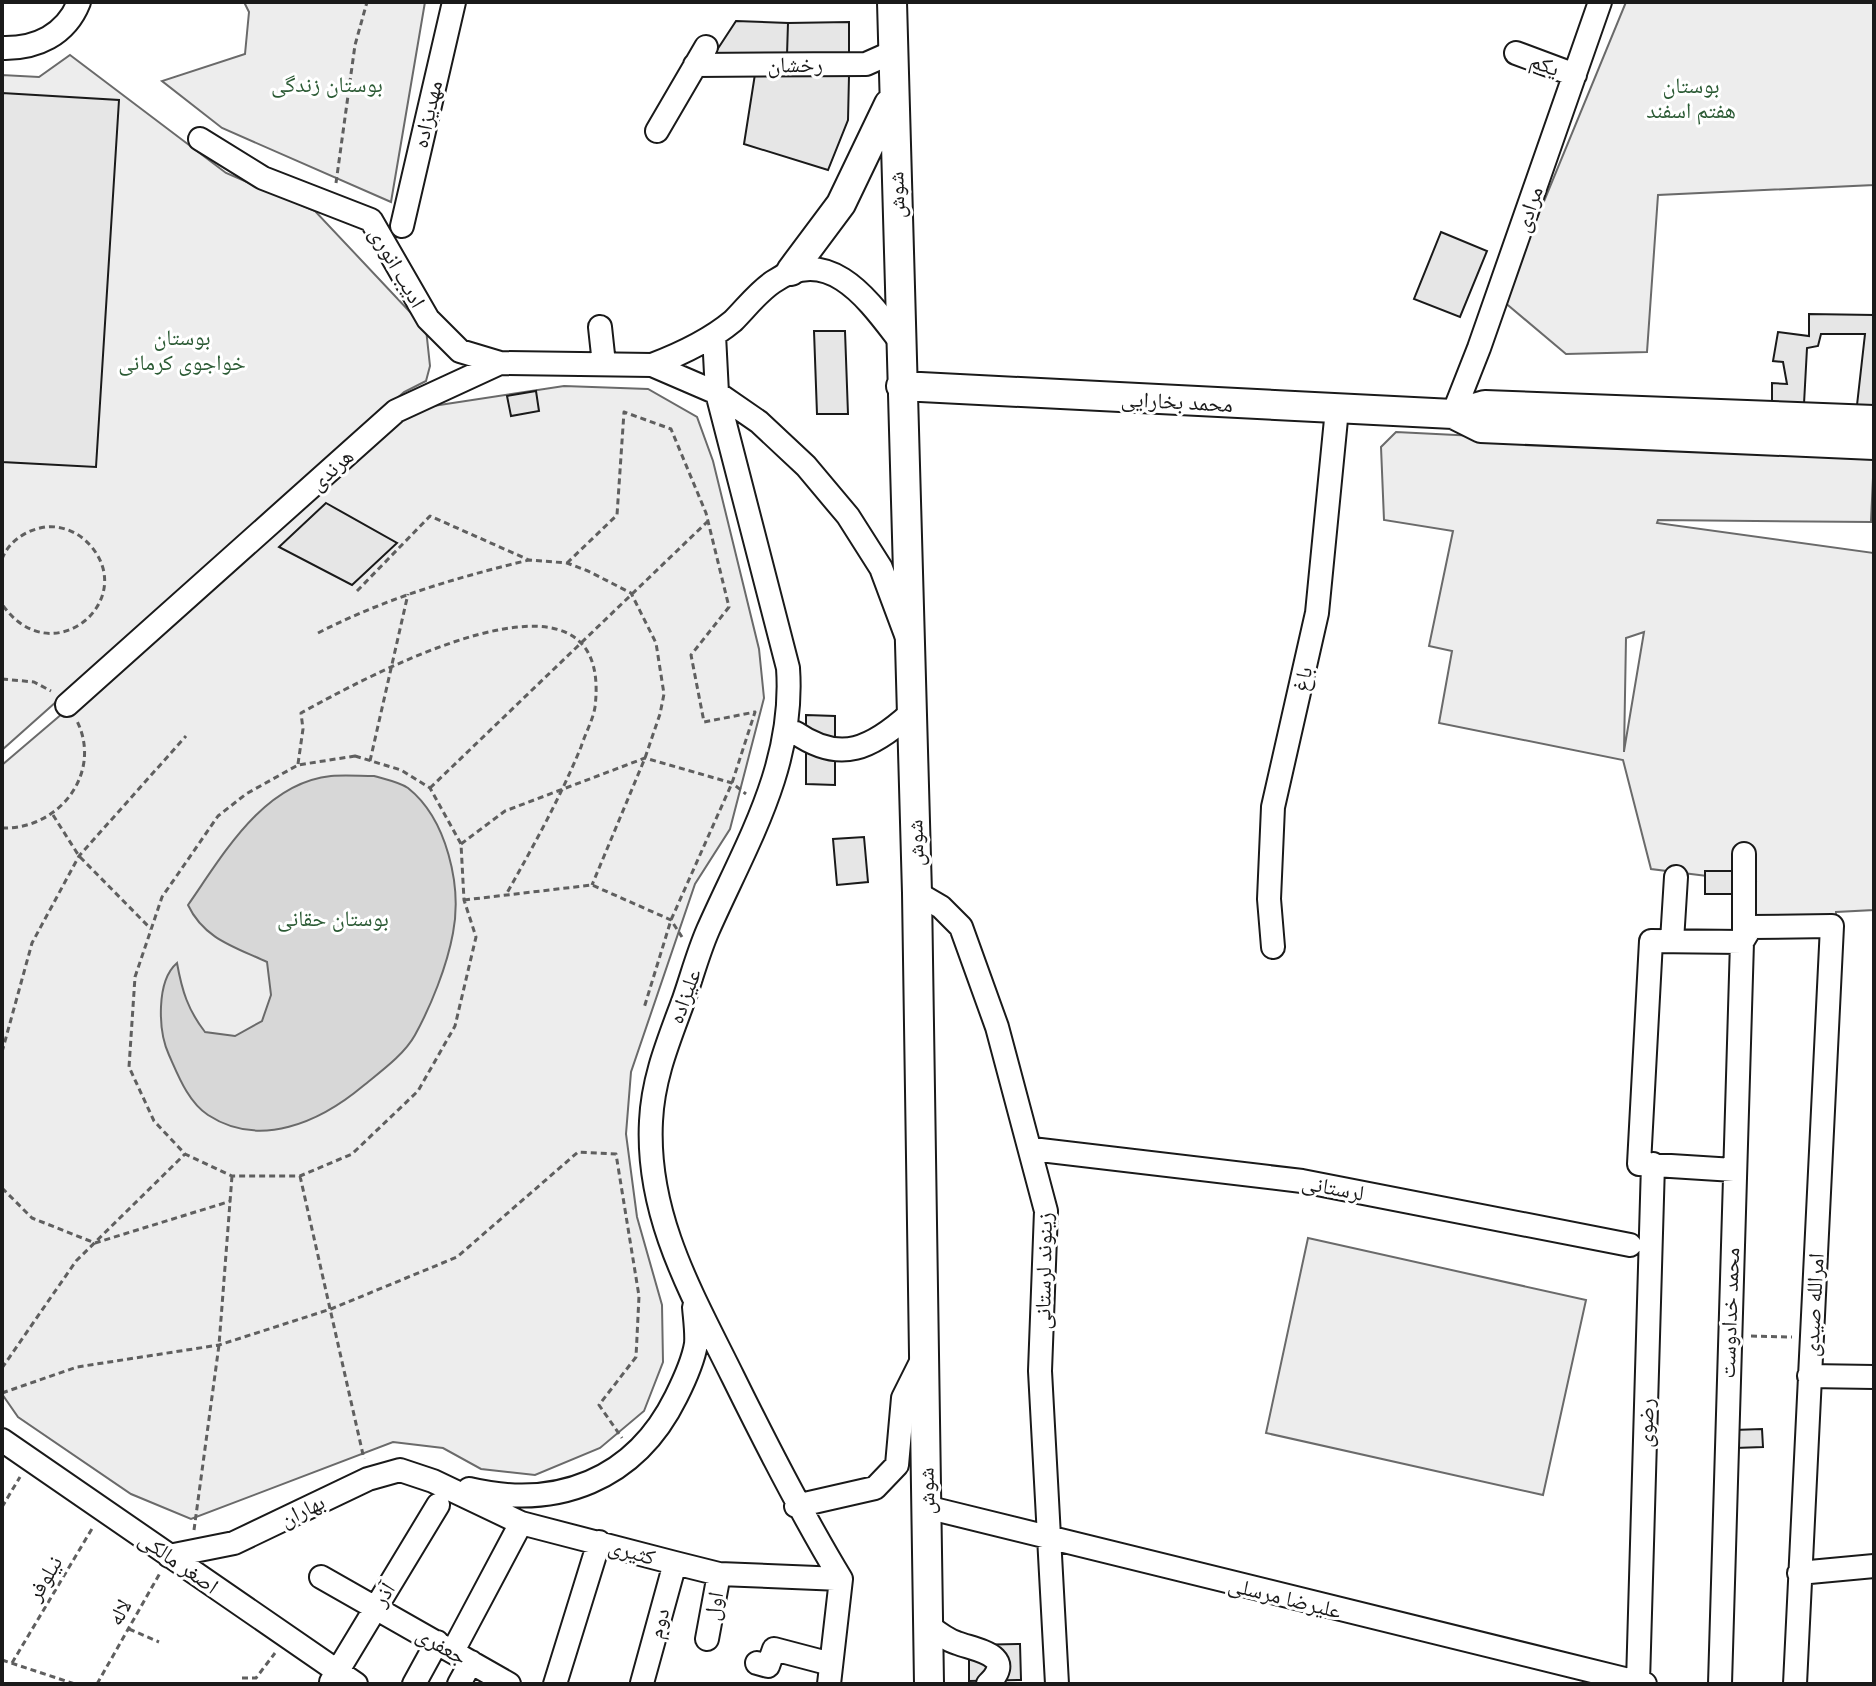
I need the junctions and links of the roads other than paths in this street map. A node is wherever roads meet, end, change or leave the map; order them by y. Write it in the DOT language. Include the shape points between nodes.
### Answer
graph roads {
  1 [pos="79,2"];
  2 [pos="454,2"];
  3 [pos="892,2"];
  4 [pos="1600,2"];
  5 [pos="2,35"];
  6 [pos="13,48"];
  7 [pos="893,52"];
  8 [pos="1516,53"];
  9 [pos="1575,75"];
  10 [pos="893,96"];
  11 [pos="657,131"];
  12 [pos="200,139"];
  13 [pos="402,226"];
  14 [pos="791,271"];
  15 [pos="600,327"];
  16 [pos="714,335"];
  17 [pos="900,341"];
  18 [pos="500,363"];
  19 [pos="604,364"];
  20 [pos="652,365"];
  21 [pos="901,386"];
  22 [pos="717,393"];
  23 [pos="1337,409"];
  24 [pos="1453,414"];
  25 [pos="1874,420"];
  26 [pos="1874,445"];
  27 [pos="909,644"];
  28 [pos="67,705"];
  29 [pos="910,714"];
  30 [pos="796,733"];
  31 [pos="1744,854"];
  32 [pos="1676,877"];
  33 [pos="917,893"];
  34 [pos="1743,938"];
  35 [pos="1661,941"];
  36 [pos="1273,947"];
  37 [pos="1032,1149"];
  38 [pos="1653,1164"];
  39 [pos="1734,1170"];
  40 [pos="1630,1245"];
  41 [pos="694,1298"];
  42 [pos="924,1355"];
  43 [pos="1809,1376"];
  44 [pos="1874,1377"];
  45 [pos="2,1440"];
  46 [pos="433,1481"];
  47 [pos="438,1505"];
  48 [pos="796,1506"];
  49 [pos="926,1507"];
  50 [pos="521,1523"];
  51 [pos="1050,1538"];
  52 [pos="599,1542"];
  53 [pos="180,1555"];
  54 [pos="675,1563"];
  55 [pos="1874,1566"];
  56 [pos="1799,1573"];
  57 [pos="719,1574"];
  58 [pos="321,1577"];
  59 [pos="841,1579"];
  60 [pos="374,1607"];
  61 [pos="929,1626"];
  62 [pos="707,1639"];
  63 [pos="454,1652"];
  64 [pos="757,1663"];
  65 [pos="830,1674"];
  66 [pos="341,1680"];
  67 [pos="642,1683"];
  68 [pos="1641,1683"];
  69 [pos="414,1684"];
  70 [pos="459,1684"];
  71 [pos="509,1684"];
  72 [pos="555,1684"];
  73 [pos="929,1684"];
  74 [pos="988,1684"];
  75 [pos="1057,1684"];
  76 [pos="1720,1684"];
  77 [pos="1795,1684"];
  1 -- 6 [label="street" via="73,19 59,33"];
  2 -- 13 [label="street, مهدیزاده"];
  3 -- 7 [label="main road, شوش"];
  4 -- 9 [label="street, مرادی"];
  5 -- 6 [label="street"];
  7 -- 10 [label="main road, شوش"];
  7 -- 11 [label="street, رخشان" via="866,64 700,56"];
  8 -- 9 [label="street, یکم"];
  9 -- 24 [label="street, مرادی"];
  10 -- 14 [label="main road" via="841,204"];
  10 -- 17 [label="main road, شوش"];
  12 -- 18 [label="street, ادیب انوری" via="263,178 371,220 428,319 460,351"];
  14 -- 16 [label="street, هرندی" via="770,283"];
  14 -- 17 [label="street" via="826,271 841,277 859,290"];
  15 -- 19 [label="street"];
  16 -- 20 [label="street, هرندی"];
  16 -- 22 [label="street, علیزاده"];
  17 -- 21 [label="main road, شوش"];
  18 -- 19 [label="street, هرندی"];
  18 -- 28 [label="street, هرندی" via="396,411"];
  19 -- 20 [label="street, هرندی"];
  20 -- 22 [label="street, هرندی"];
  21 -- 23 [label="main road, محمد بخارایی"];
  21 -- 27 [label="main road, شوش"];
  22 -- 27 [label="street, هرندی" via="759,422 806,466 848,516 881,568"];
  22 -- 41 [label="street, علیزاده" via="788,668 789,703 765,810 697,959 666,1042 651,1124 657,1203 667,1242"];
  23 -- 24 [label="main road, محمد بخارایی"];
  23 -- 36 [label="street, باغ" via="1317,613 1273,807"];
  24 -- 25 [label="main road, محمد بخارایی" via="1485,405"];
  24 -- 26 [label="main road, محمد بخارایی" via="1481,428"];
  27 -- 29 [label="main road, شوش"];
  29 -- 30 [label="street" via="893,729 847,751 816,747"];
  29 -- 33 [label="main road, شوش"];
  31 -- 34 [label="street, محمد خدادوست"];
  32 -- 35 [label="street"];
  33 -- 37 [label="street, زینوند لرستانی" via="961,927"];
  33 -- 42 [label="main road, شوش"];
  34 -- 35 [label="street"];
  34 -- 39 [label="street, محمد خدادوست"];
  34 -- 43 [label="street, امرالله صیدی" via="1751,927 1832,926"];
  35 -- 38 [label="street" via="1639,1164"];
  37 -- 40 [label="street, لرستانی" via="1302,1181"];
  37 -- 51 [label="street, زینوند لرستانی" via="1046,1211 1040,1371"];
  38 -- 39 [label="street"];
  38 -- 68 [label="street, رضوی"];
  39 -- 76 [label="street, محمد خدادوست"];
  41 -- 46 [label="street" via="696,1344 690,1367 667,1416 614,1471 564,1493 487,1494"];
  41 -- 48 [label="street, علیزاده"];
  42 -- 48 [label="street" via="903,1398 897,1465 875,1488"];
  42 -- 49 [label="main road, شوش"];
  43 -- 44 [label="street"];
  43 -- 56 [label="street, امرالله صیدی"];
  45 -- 53 [label="street, اصغر مالکی"];
  46 -- 50 [label="street, کثیری"];
  46 -- 53 [label="street, بهاران" via="400,1470 368,1479 234,1543"];
  47 -- 60 [label="street, آذر"];
  48 -- 59 [label="street, علیزاده"];
  49 -- 51 [label="street, علیرضا مرسلی"];
  49 -- 61 [label="main road, شوش"];
  50 -- 52 [label="street, کثیری"];
  50 -- 63 [label="street"];
  51 -- 68 [label="street, علیرضا مرسلی"];
  51 -- 75 [label="street, زینوند لرستانی"];
  52 -- 54 [label="street, کثیری"];
  52 -- 72 [label="street"];
  53 -- 66 [label="street, اصغر مالکی"];
  54 -- 57 [label="street, کثیری"];
  54 -- 67 [label="street, دوم"];
  55 -- 56 [label="street"];
  56 -- 77 [label="street, امرالله صیدی"];
  57 -- 59 [label="street, کثیری"];
  57 -- 62 [label="street, اول"];
  58 -- 60 [label="street"];
  59 -- 65 [label="street"];
  60 -- 63 [label="street, جعفری"];
  60 -- 66 [label="street, آذر"];
  61 -- 73 [label="main road, شوش"];
  61 -- 74 [label="street" via="955,1643 992,1654 996,1672"];
  63 -- 69 [label="street"];
  63 -- 70 [label="street"];
  63 -- 71 [label="street, جعفری"];
  64 -- 65 [label="street" via="768,1666 774,1649"];
}
